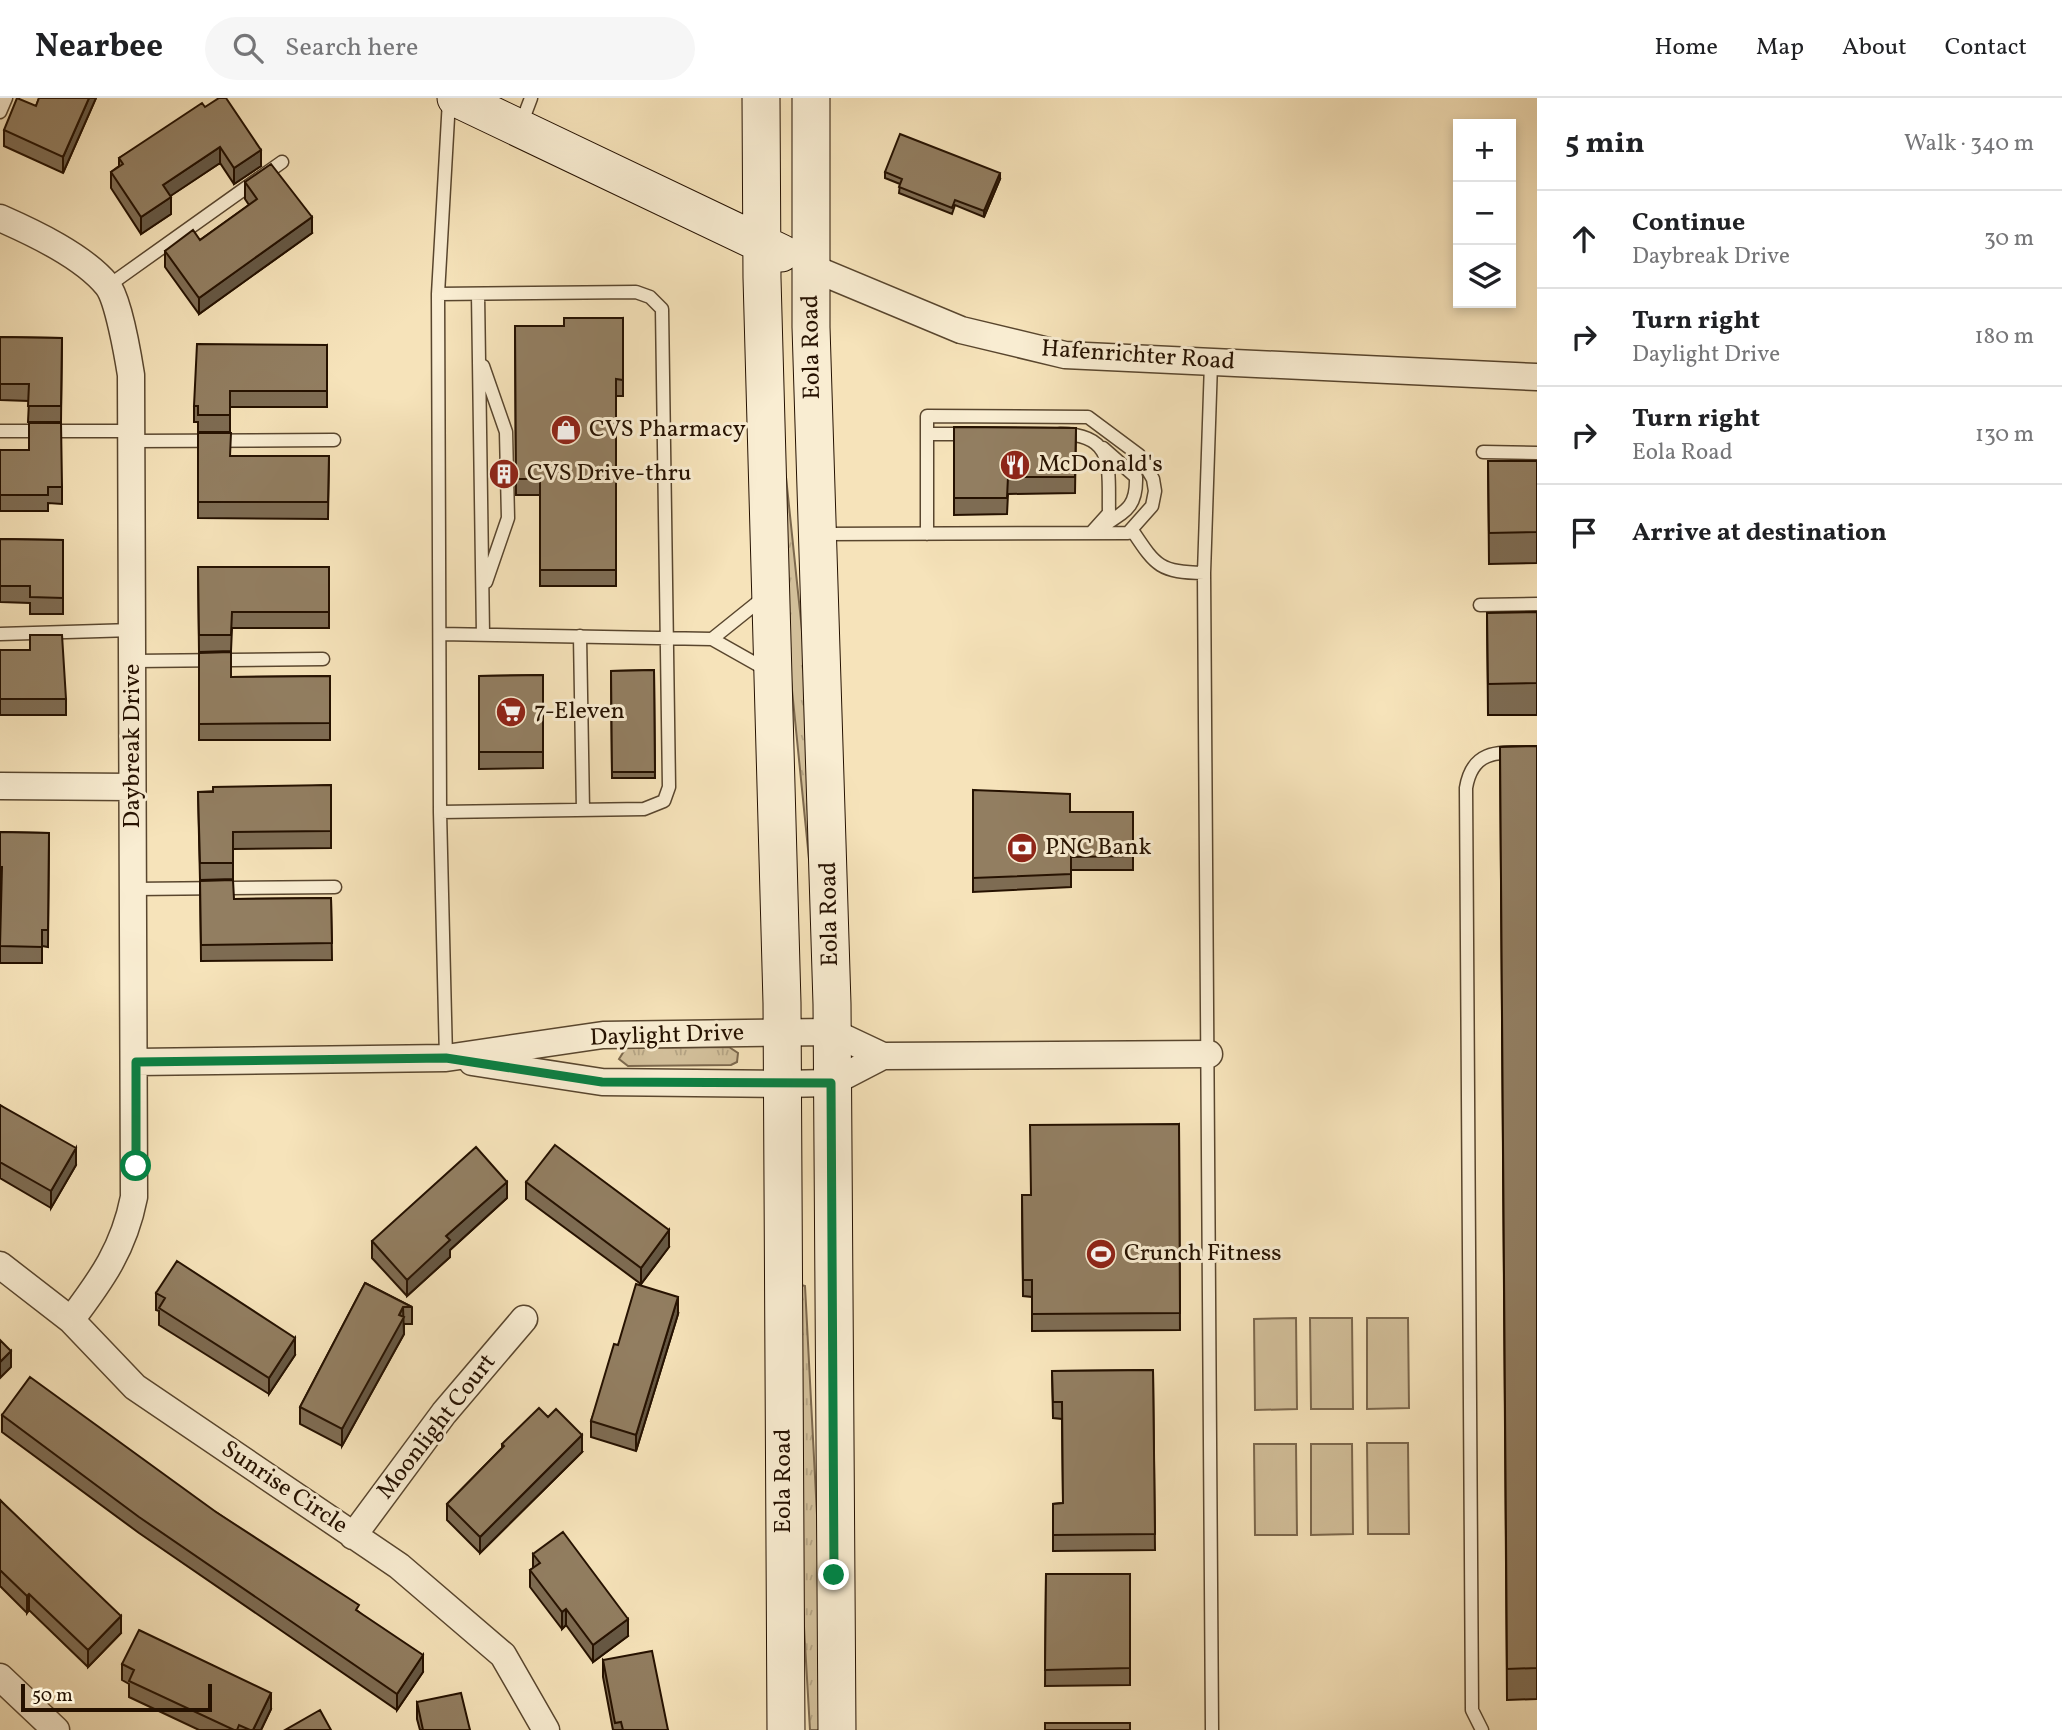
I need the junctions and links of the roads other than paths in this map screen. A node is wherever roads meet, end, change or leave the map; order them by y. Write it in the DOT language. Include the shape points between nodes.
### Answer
graph roads {
  1 [pos="6,98"];
  2 [pos="449,98"];
  3 [pos="456,98"];
  4 [pos="761,98"];
  5 [pos="811,98"];
  6 [pos="0,112"];
  7 [pos="526,113"];
  8 [pos="282,162"];
  9 [pos="0,218"];
  10 [pos="761,243"];
  11 [pos="810,267"];
  12 [pos="108,286"];
  13 [pos="478,293"];
  14 [pos="438,294"];
  15 [pos="479,356"];
  16 [pos="1211,363"];
  17 [pos="1537,377"];
  18 [pos="0,431"];
  19 [pos="978,434"];
  20 [pos="1043,434"];
  21 [pos="927,435"];
  22 [pos="131,436"];
  23 [pos="334,440"];
  24 [pos="1102,448"];
  25 [pos="1483,452"];
  26 [pos="1537,453"];
  27 [pos="1132,530"];
  28 [pos="817,534"];
  29 [pos="927,534"];
  30 [pos="1091,534"];
  31 [pos="1204,573"];
  32 [pos="769,588"];
  33 [pos="483,591"];
  34 [pos="1480,604"];
  35 [pos="1537,604"];
  36 [pos="133,630"];
  37 [pos="0,634"];
  38 [pos="440,634"];
  39 [pos="483,634"];
  40 [pos="580,636"];
  41 [pos="667,638"];
  42 [pos="712,639"];
  43 [pos="324,659"];
  44 [pos="134,661"];
  45 [pos="773,676"];
  46 [pos="1537,753"];
  47 [pos="0,786"];
  48 [pos="132,787"];
  49 [pos="583,810"];
  50 [pos="440,812"];
  51 [pos="335,887"];
  52 [pos="133,888"];
  53 [pos="781,1032"];
  54 [pos="832,1032"];
  55 [pos="1209,1054"];
  56 [pos="883,1056"];
  57 [pos="446,1058"];
  58 [pos="136,1062"];
  59 [pos="831,1083"];
  60 [pos="781,1084"];
  61 [pos="0,1265"];
  62 [pos="524,1319"];
  63 [pos="71,1320"];
  64 [pos="354,1536"];
  65 [pos="0,1677"];
  66 [pos="56,1730"];
  67 [pos="546,1730"];
  68 [pos="786,1730"];
  69 [pos="836,1730"];
  70 [pos="1212,1730"];
  71 [pos="1482,1730"];
  1 -- 6 [label="lane"];
  2 -- 14 [label="lane"];
  3 -- 7 [label="street, Hafenrichter Road"];
  4 -- 10 [label="street, Eola Road"];
  5 -- 11 [label="street, Eola Road"];
  7 -- 10 [label="street, Hafenrichter Road"];
  8 -- 12 [label="lane"];
  9 -- 12 [label="street" via="66,252"];
  10 -- 11 [label="street, Hafenrichter Road"];
  10 -- 32 [label="street, Eola Road"];
  11 -- 16 [label="street, Hafenrichter Road" via="948,326 1018,345 1065,355"];
  11 -- 28 [label="street, Eola Road"];
  12 -- 22 [label="street, Daybreak Drive" via="127,346"];
  13 -- 14 [label="lane"];
  13 -- 15 [label="lane"];
  13 -- 41 [label="lane" via="636,292 662,309"];
  14 -- 38 [label="lane"];
  15 -- 33 [label="lane"];
  15 -- 33 [label="lane" via="506,432 508,518"];
  16 -- 17 [label="street, Hafenrichter Road"];
  16 -- 31 [label="lane"];
  18 -- 22 [label="lane"];
  19 -- 21 [label="lane"];
  20 -- 24 [label="lane" via="1088,436"];
  21 -- 27 [label="lane" via="927,416 1088,417 1139,455 1153,479 1152,506"];
  21 -- 29 [label="lane"];
  22 -- 23 [label="lane"];
  22 -- 36 [label="street, Daybreak Drive"];
  24 -- 30 [label="lane" via="1109,513"];
  24 -- 30 [label="lane" via="1136,477 1137,495 1127,510"];
  25 -- 26 [label="lane"];
  27 -- 30 [label="lane"];
  27 -- 31 [label="lane" via="1168,571"];
  28 -- 29 [label="lane"];
  28 -- 54 [label="street, Eola Road"];
  29 -- 30 [label="lane"];
  31 -- 55 [label="lane"];
  32 -- 42 [label="lane" via="748,613"];
  32 -- 45 [label="street, Eola Road"];
  33 -- 39 [label="lane"];
  34 -- 35 [label="lane"];
  36 -- 37 [label="lane"];
  36 -- 44 [label="street, Daybreak Drive"];
  38 -- 39 [label="lane"];
  38 -- 50 [label="lane"];
  39 -- 40 [label="lane"];
  40 -- 41 [label="lane"];
  40 -- 49 [label="lane"];
  41 -- 42 [label="lane"];
  41 -- 49 [label="lane" via="669,787 664,801 644,809"];
  42 -- 45 [label="lane"];
  43 -- 44 [label="lane"];
  44 -- 48 [label="street, Daybreak Drive"];
  45 -- 53 [label="street, Eola Road"];
  46 -- 71 [label="lane" via="1486,755 1475,763 1466,788 1472,1710"];
  47 -- 48 [label="street"];
  48 -- 52 [label="street, Daybreak Drive"];
  49 -- 50 [label="lane"];
  50 -- 57 [label="lane"];
  51 -- 52 [label="lane"];
  52 -- 58 [label="street, Daybreak Drive"];
  53 -- 54 [label="street, Daylight Drive"];
  53 -- 57 [label="street, Daylight Drive" via="603,1035"];
  53 -- 60 [label="street, Eola Road"];
  54 -- 56 [label="street, Daylight Drive"];
  54 -- 59 [label="street, Eola Road"];
  55 -- 56 [label="street, Daylight Drive"];
  55 -- 70 [label="lane"];
  56 -- 59 [label="street, Daylight Drive"];
  57 -- 58 [label="street, Daylight Drive"];
  57 -- 60 [label="street, Daylight Drive" via="602,1082"];
  58 -- 63 [label="street, Daybreak Drive" via="136,1166 128,1226 108,1271"];
  59 -- 60 [label="street, Daylight Drive"];
  59 -- 69 [label="street, Eola Road"];
  60 -- 68 [label="street, Eola Road"];
  61 -- 63 [label="street, Sunrise Circle"];
  62 -- 64 [label="street, Moonlight Court" via="444,1413"];
  63 -- 64 [label="street, Sunrise Circle" via="135,1387"];
  64 -- 67 [label="street, Sunrise Circle" via="398,1566 503,1655"];
  65 -- 66 [label="street"];
}
